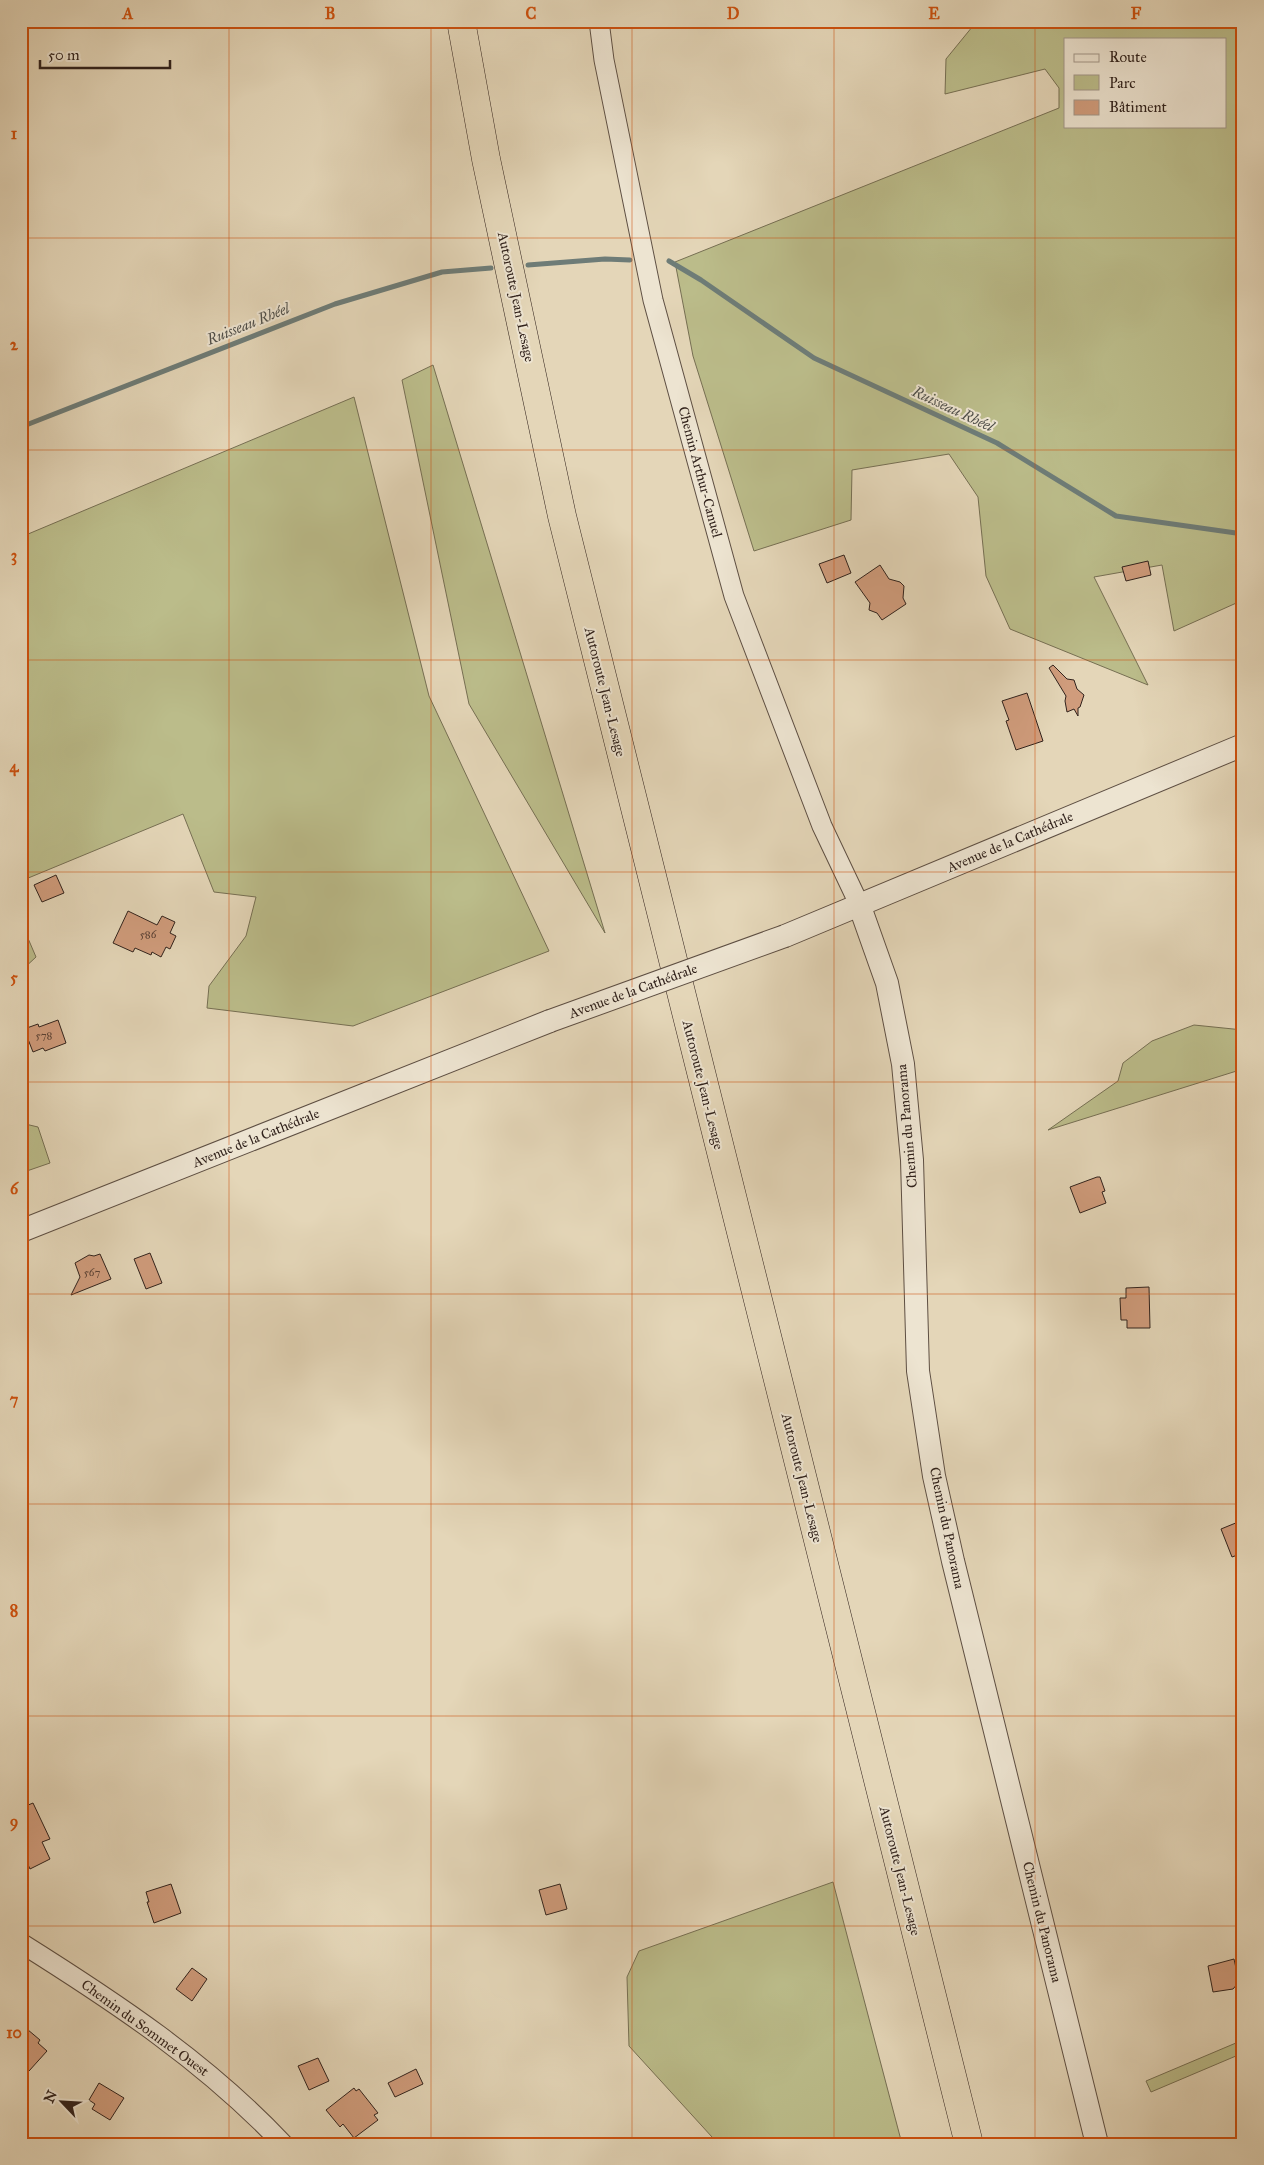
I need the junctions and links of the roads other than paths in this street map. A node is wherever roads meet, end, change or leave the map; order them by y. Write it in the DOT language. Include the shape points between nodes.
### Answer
graph roads {
  1 [pos="461,21"];
  2 [pos="599,21"];
  3 [pos="1243,745"];
  4 [pos="858,904"];
  5 [pos="21,1231"];
  6 [pos="21,1943"];
  7 [pos="284,2144"];
  8 [pos="969,2144"];
  9 [pos="1097,2144"];
  1 -- 8 [label="highway, Autoroute Jean-Lesage" via="486,159 562,516"];
  2 -- 4 [label="street, Chemin Arthur-Canuel" via="604,60 653,300 734,596 822,826"];
  3 -- 4 [label="street, Avenue de la Cathédrale"];
  4 -- 5 [label="street, Avenue de la Cathédrale, bridge" via="785,936 550,1021"];
  4 -- 9 [label="street, Chemin du Panorama" via="887,983 902,1064 912,1160 918,1372 934,1476"];
  6 -- 7 [label="street, Chemin du Sommet Ouest" via="105,1995 180,2050 252,2111"];
}
